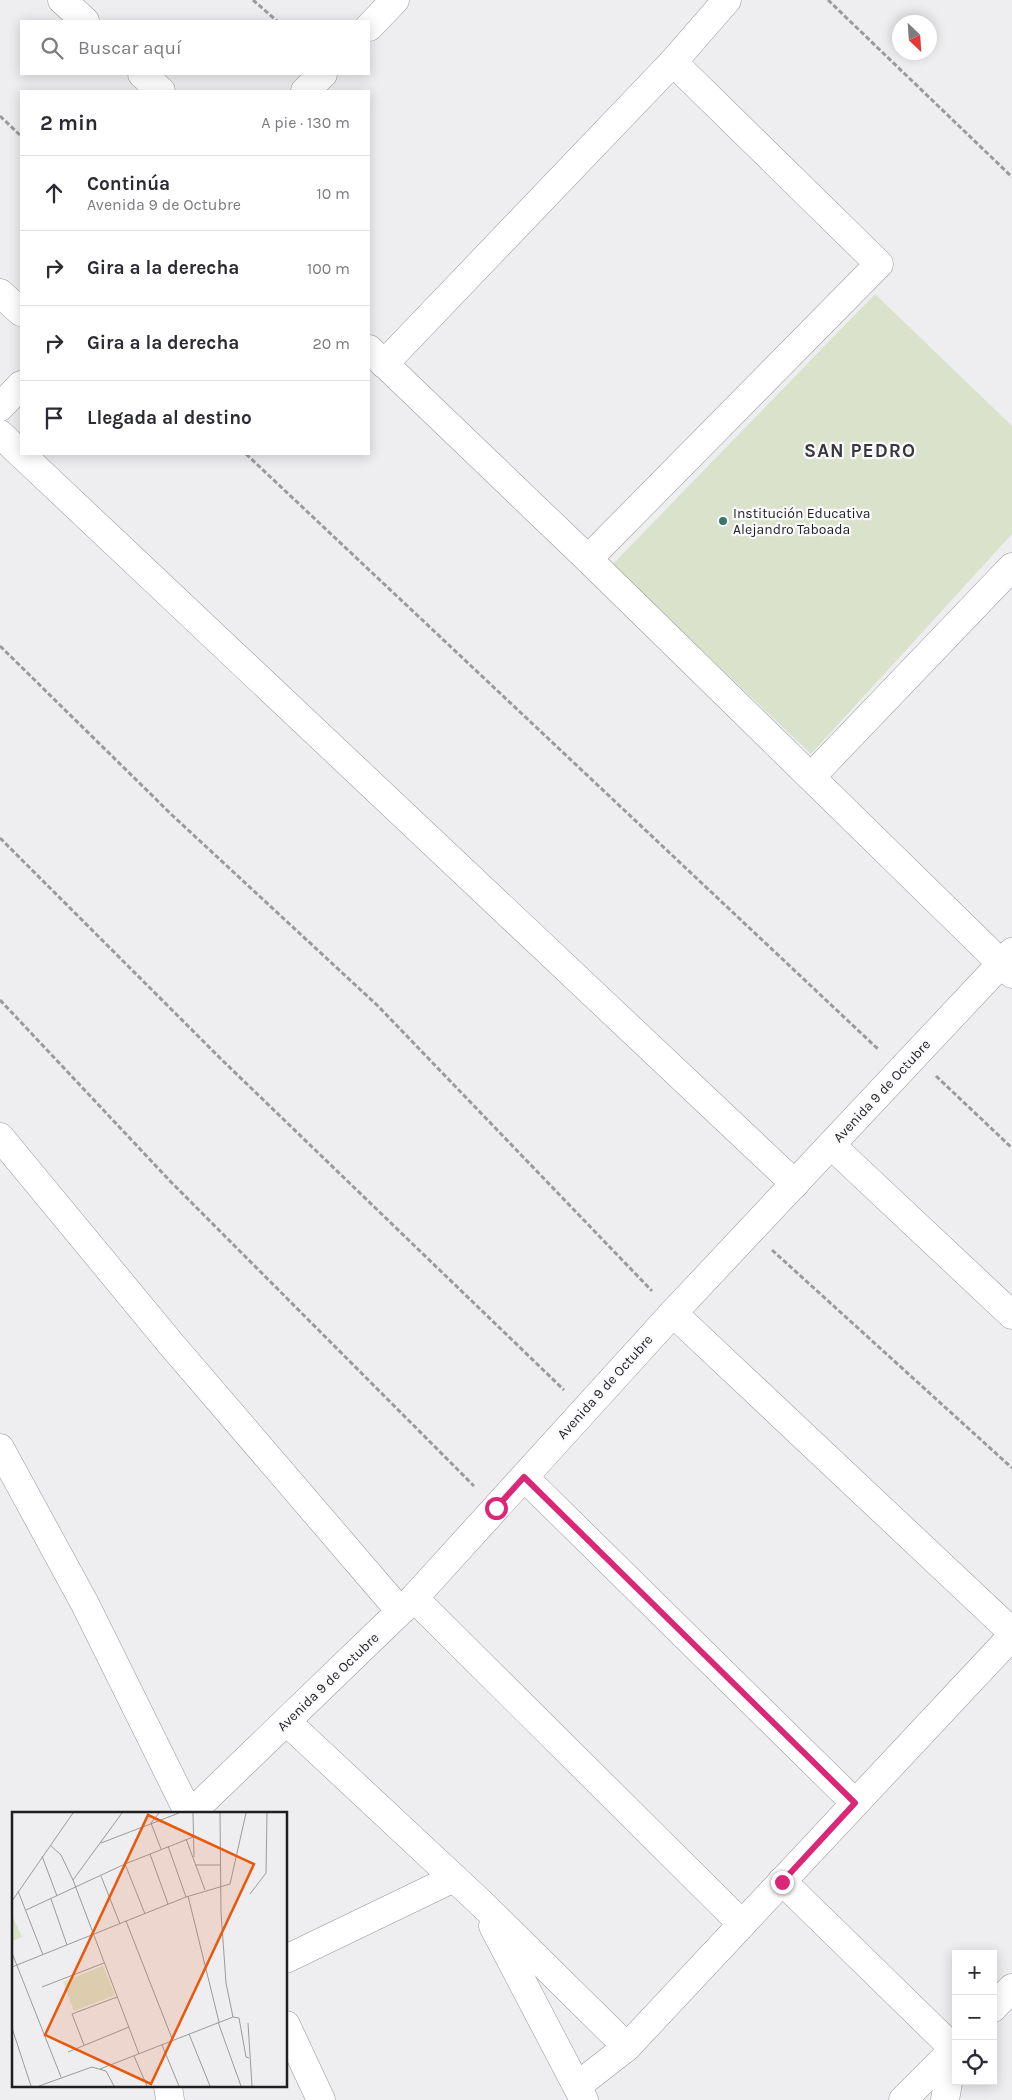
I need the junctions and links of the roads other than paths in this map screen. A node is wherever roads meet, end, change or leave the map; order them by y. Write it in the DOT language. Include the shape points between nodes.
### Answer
graph roads {
  1 [pos="62,0"];
  2 [pos="395,0"];
  3 [pos="727,0"];
  4 [pos="84,20"];
  5 [pos="370,26"];
  6 [pos="673,62"];
  7 [pos="143,75"];
  8 [pos="321,75"];
  9 [pos="160,90"];
  10 [pos="306,90"];
  11 [pos="0,293"];
  12 [pos="20,311"];
  13 [pos="377,357"];
  14 [pos="20,386"];
  15 [pos="0,407"];
  16 [pos="0,434"];
  17 [pos="20,453"];
  18 [pos="22,455"];
  19 [pos="588,559"];
  20 [pos="1012,567"];
  21 [pos="812,777"];
  22 [pos="1009,963"];
  23 [pos="0,1137"];
  24 [pos="831,1145"];
  25 [pos="795,1184"];
  26 [pos="673,1313"];
  27 [pos="1012,1315"];
  28 [pos="0,1448"];
  29 [pos="524,1477"];
  30 [pos="407,1605"];
  31 [pos="1012,1632"];
  32 [pos="1012,1636"];
  33 [pos="287,1722"];
  34 [pos="855,1803"];
  35 [pos="189,1812"];
  36 [pos="192,1812"];
  37 [pos="454,1878"];
  38 [pos="782,1882"];
  39 [pos="482,1904"];
  40 [pos="742,1924"];
  41 [pos="288,1959"];
  42 [pos="1012,1988"];
  43 [pos="997,2004"];
  44 [pos="288,2029"];
  45 [pos="952,2045"];
  46 [pos="627,2047"];
  47 [pos="952,2051"];
  48 [pos="952,2064"];
  49 [pos="581,2093"];
  50 [pos="321,2100"];
  51 [pos="903,2100"];
  52 [pos="945,2100"];
  1 -- 4 [label="street"];
  2 -- 5 [label="street"];
  3 -- 6 [label="street"];
  6 -- 13 [label="street"];
  6 -- 19 [label="street" via="879,264"];
  7 -- 9 [label="street"];
  8 -- 10 [label="street"];
  11 -- 12 [label="street"];
  13 -- 19 [label="street"];
  14 -- 15 [label="street"];
  16 -- 17 [label="street"];
  18 -- 25 [label="street"];
  19 -- 21 [label="street"];
  20 -- 21 [label="street"];
  21 -- 22 [label="street"];
  22 -- 24 [label="street, Avenida 9 de Octubre"];
  23 -- 30 [label="street" via="171,1344"];
  24 -- 25 [label="street, Avenida 9 de Octubre"];
  24 -- 27 [label="street"];
  25 -- 26 [label="street, Avenida 9 de Octubre"];
  26 -- 29 [label="street, Avenida 9 de Octubre"];
  26 -- 31 [label="street"];
  28 -- 35 [label="street" via="85,1604"];
  29 -- 30 [label="street, Avenida 9 de Octubre"];
  29 -- 34 [label="street"];
  30 -- 33 [label="street, Avenida 9 de Octubre"];
  30 -- 40 [label="street"];
  32 -- 34 [label="street"];
  33 -- 36 [label="street, Avenida 9 de Octubre"];
  33 -- 37 [label="street"];
  34 -- 38 [label="street"];
  37 -- 39 [label="street"];
  37 -- 41 [label="street"];
  38 -- 40 [label="street"];
  38 -- 45 [label="street"];
  39 -- 46 [label="street"];
  39 -- 49 [label="street"];
  40 -- 46 [label="street"];
  42 -- 43 [label="street"];
  44 -- 50 [label="street"];
  46 -- 49 [label="street"];
  47 -- 51 [label="street"];
  48 -- 52 [label="street"];
}
